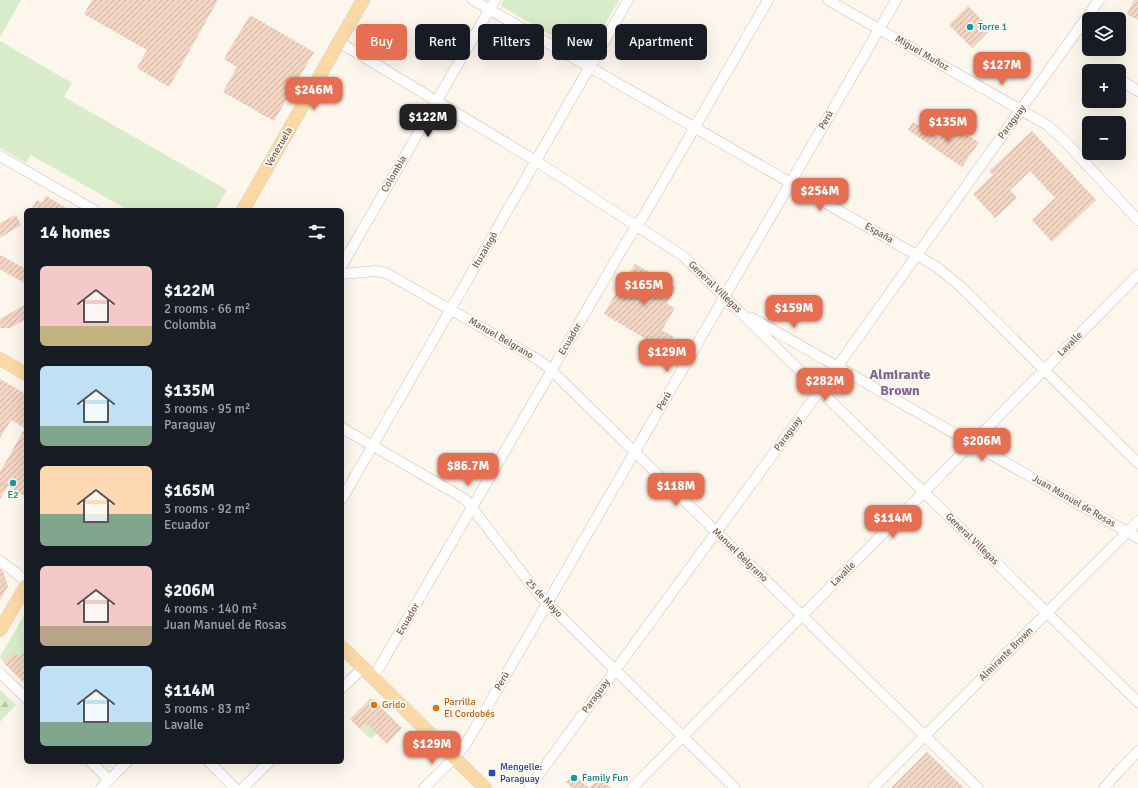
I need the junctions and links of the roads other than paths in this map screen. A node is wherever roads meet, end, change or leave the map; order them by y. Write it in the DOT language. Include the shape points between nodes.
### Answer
graph roads {
  1 [pos="363,0"];
  2 [pos="474,0"];
  3 [pos="495,0"];
  4 [pos="628,0"];
  5 [pos="768,0"];
  6 [pos="828,0"];
  7 [pos="896,0"];
  8 [pos="1099,0"];
  9 [pos="489,9"];
  10 [pos="879,29"];
  11 [pos="339,42"];
  12 [pos="590,67"];
  13 [pos="1126,83"];
  14 [pos="1138,91"];
  15 [pos="436,101"];
  16 [pos="1021,110"];
  17 [pos="695,127"];
  18 [pos="0,156"];
  19 [pos="536,161"];
  20 [pos="790,182"];
  21 [pos="91,208"];
  22 [pos="244,208"];
  23 [pos="1138,220"];
  24 [pos="637,226"];
  25 [pos="917,255"];
  26 [pos="344,262"];
  27 [pos="344,274"];
  28 [pos="1138,275"];
  29 [pos="724,296"];
  30 [pos="451,310"];
  31 [pos="739,311"];
  32 [pos="0,359"];
  33 [pos="837,367"];
  34 [pos="24,369"];
  35 [pos="552,370"];
  36 [pos="1044,370"];
  37 [pos="820,390"];
  38 [pos="344,429"];
  39 [pos="972,443"];
  40 [pos="373,445"];
  41 [pos="635,452"];
  42 [pos="1138,463"];
  43 [pos="924,492"];
  44 [pos="344,496"];
  45 [pos="472,508"];
  46 [pos="1138,521"];
  47 [pos="716,532"];
  48 [pos="1128,532"];
  49 [pos="1138,538"];
  50 [pos="0,561"];
  51 [pos="24,580"];
  52 [pos="24,589"];
  53 [pos="547,603"];
  54 [pos="1047,613"];
  55 [pos="802,616"];
  56 [pos="0,630"];
  57 [pos="344,649"];
  58 [pos="363,668"];
  59 [pos="615,670"];
  60 [pos="0,673"];
  61 [pos="373,678"];
  62 [pos="344,686"];
  63 [pos="24,696"];
  64 [pos="1138,702"];
  65 [pos="683,736"];
  66 [pos="925,736"];
  67 [pos="1138,751"];
  68 [pos="454,758"];
  69 [pos="92,764"];
  70 [pos="125,764"];
  71 [pos="211,764"];
  72 [pos="267,764"];
  73 [pos="109,780"];
  74 [pos="101,788"];
  75 [pos="235,788"];
  76 [pos="243,788"];
  77 [pos="424,788"];
  78 [pos="485,788"];
  79 [pos="529,788"];
  80 [pos="632,788"];
  81 [pos="735,788"];
  82 [pos="873,788"];
  83 [pos="978,788"];
  84 [pos="1104,788"];
  1 -- 11 [label="main road, Venezuela"];
  2 -- 9 [label="street, España"];
  3 -- 9 [label="street, Colombia"];
  4 -- 12 [label="street, Ituzaingó"];
  5 -- 17 [label="street, Ecuador"];
  6 -- 10 [label="street, Miguel Muñoz"];
  7 -- 10 [label="street, Perú"];
  8 -- 16 [label="street, Paraguay"];
  9 -- 12 [label="street, España"];
  9 -- 15 [label="street, Colombia"];
  10 -- 16 [label="street, Miguel Muñoz"];
  10 -- 20 [label="street, Perú"];
  11 -- 15 [label="street, General Villegas"];
  11 -- 22 [label="main road, Venezuela"];
  12 -- 17 [label="street, España"];
  12 -- 19 [label="street, Ituzaingó"];
  13 -- 14 [label="street"];
  15 -- 19 [label="street, General Villegas"];
  15 -- 26 [label="street, Colombia"];
  16 -- 23 [label="street, Miguel Muñoz" via="1059,135"];
  16 -- 25 [label="street, Paraguay"];
  17 -- 20 [label="street, España"];
  17 -- 24 [label="street, Ecuador"];
  18 -- 21 [label="street"];
  19 -- 24 [label="street, General Villegas"];
  19 -- 30 [label="street, Ituzaingó"];
  20 -- 25 [label="street, España"];
  20 -- 29 [label="street, Perú"];
  24 -- 29 [label="street, General Villegas" via="683,256"];
  24 -- 35 [label="street, Ecuador"];
  25 -- 33 [label="street, Paraguay"];
  25 -- 36 [label="street, España" via="954,281"];
  27 -- 30 [label="street, Manuel Belgrano" via="383,272"];
  28 -- 36 [label="street, Lavalle"];
  29 -- 31 [label="street, General Villegas"];
  29 -- 41 [label="street, Perú"];
  30 -- 35 [label="street, Manuel Belgrano"];
  30 -- 40 [label="street, Ituzaingó"];
  31 -- 33 [label="street, Juan Manuel de Rosas"];
  31 -- 37 [label="street, General Villegas"];
  32 -- 34 [label="main road"];
  33 -- 37 [label="street, Paraguay"];
  33 -- 39 [label="street, Juan Manuel de Rosas"];
  35 -- 41 [label="street, Manuel Belgrano"];
  35 -- 45 [label="street, Ecuador"];
  36 -- 39 [label="street, Lavalle"];
  36 -- 42 [label="street, España"];
  37 -- 43 [label="street, General Villegas"];
  37 -- 47 [label="street, Paraguay"];
  38 -- 40 [label="street, 25 de Mayo"];
  39 -- 43 [label="street, Lavalle"];
  39 -- 48 [label="street, Juan Manuel de Rosas"];
  40 -- 44 [label="street, Ituzaingó"];
  40 -- 45 [label="street, 25 de Mayo" via="457,493"];
  41 -- 47 [label="street, Manuel Belgrano"];
  41 -- 53 [label="street, Perú"];
  43 -- 54 [label="street, General Villegas"];
  43 -- 55 [label="street, Lavalle"];
  45 -- 53 [label="street, 25 de Mayo" via="527,581"];
  45 -- 61 [label="street, Ecuador"];
  46 -- 48 [label="street, Almirante Brown"];
  47 -- 55 [label="street, Manuel Belgrano"];
  47 -- 59 [label="street, Paraguay"];
  48 -- 49 [label="street, Juan Manuel de Rosas"];
  48 -- 54 [label="street, Almirante Brown"];
  50 -- 51 [label="street"];
  52 -- 56 [label="main road"];
  53 -- 59 [label="street, 25 de Mayo"];
  53 -- 68 [label="street, Perú" via="467,742"];
  54 -- 64 [label="street, General Villegas"];
  54 -- 66 [label="street, Almirante Brown"];
  55 -- 65 [label="street, Lavalle"];
  55 -- 66 [label="street, Manuel Belgrano"];
  57 -- 58 [label="main road"];
  58 -- 61 [label="main road"];
  58 -- 62 [label="street"];
  59 -- 65 [label="street, 25 de Mayo"];
  59 -- 79 [label="street, Paraguay"];
  60 -- 63 [label="street"];
  61 -- 68 [label="main road"];
  65 -- 80 [label="street, Lavalle"];
  65 -- 81 [label="street, 25 de Mayo"];
  66 -- 82 [label="street, Almirante Brown"];
  66 -- 83 [label="street, Manuel Belgrano"];
  67 -- 84 [label="street"];
  68 -- 77 [label="street, Perú"];
  68 -- 78 [label="main road"];
  69 -- 73 [label="street"];
  70 -- 73 [label="street"];
  71 -- 75 [label="street"];
  72 -- 76 [label="street"];
  73 -- 74 [label="street"];
}
